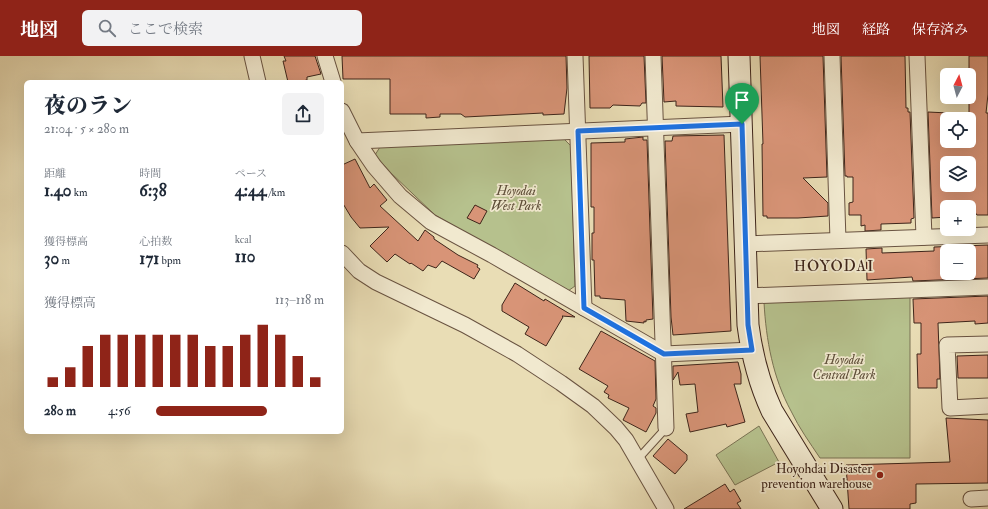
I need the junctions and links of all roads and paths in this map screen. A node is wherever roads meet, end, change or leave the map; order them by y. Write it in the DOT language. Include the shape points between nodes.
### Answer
graph roads {
  1 [pos="252,56"];
  2 [pos="325,56"];
  3 [pos="575,56"];
  4 [pos="653,56"];
  5 [pos="739,56"];
  6 [pos="832,56"];
  7 [pos="916,56"];
  8 [pos="258,80"];
  9 [pos="331,80"];
  10 [pos="344,115"];
  11 [pos="742,124"];
  12 [pos="655,128"];
  13 [pos="578,131"];
  14 [pos="357,140"];
  15 [pos="988,235"];
  16 [pos="924,237"];
  17 [pos="838,240"];
  18 [pos="745,244"];
  19 [pos="344,254"];
  20 [pos="988,288"];
  21 [pos="747,296"];
  22 [pos="584,308"];
  23 [pos="988,344"];
  24 [pos="752,350"];
  25 [pos="664,354"];
  26 [pos="988,406"];
  27 [pos="666,428"];
  28 [pos="637,460"];
  29 [pos="988,498"];
  30 [pos="971,499"];
  31 [pos="666,509"];
  32 [pos="832,509"];
  1 -- 8 [label="street"];
  2 -- 9 [label="street"];
  3 -- 13 [label="street"];
  4 -- 12 [label="street"];
  5 -- 11 [label="street"];
  6 -- 17 [label="street"];
  7 -- 16 [label="street"];
  10 -- 14 [label="street"];
  11 -- 12 [label="street"];
  11 -- 18 [label="street"];
  12 -- 13 [label="street"];
  12 -- 25 [label="street"];
  13 -- 14 [label="street"];
  13 -- 22 [label="street"];
  14 -- 22 [label="street" via="374,166 400,196 431,222"];
  15 -- 16 [label="street"];
  16 -- 17 [label="street"];
  17 -- 18 [label="street"];
  18 -- 21 [label="street"];
  19 -- 28 [label="street" via="360,271 376,282 517,354 561,383 593,406 616,428"];
  20 -- 21 [label="street"];
  21 -- 24 [label="street"];
  22 -- 25 [label="street"];
  23 -- 26 [label="street" via="947,345 950,408"];
  24 -- 25 [label="street"];
  24 -- 32 [label="street" via="757,375 772,411"];
  25 -- 27 [label="street"];
  27 -- 28 [label="lane"];
  28 -- 31 [label="street"];
  29 -- 30 [label="street"];
}
